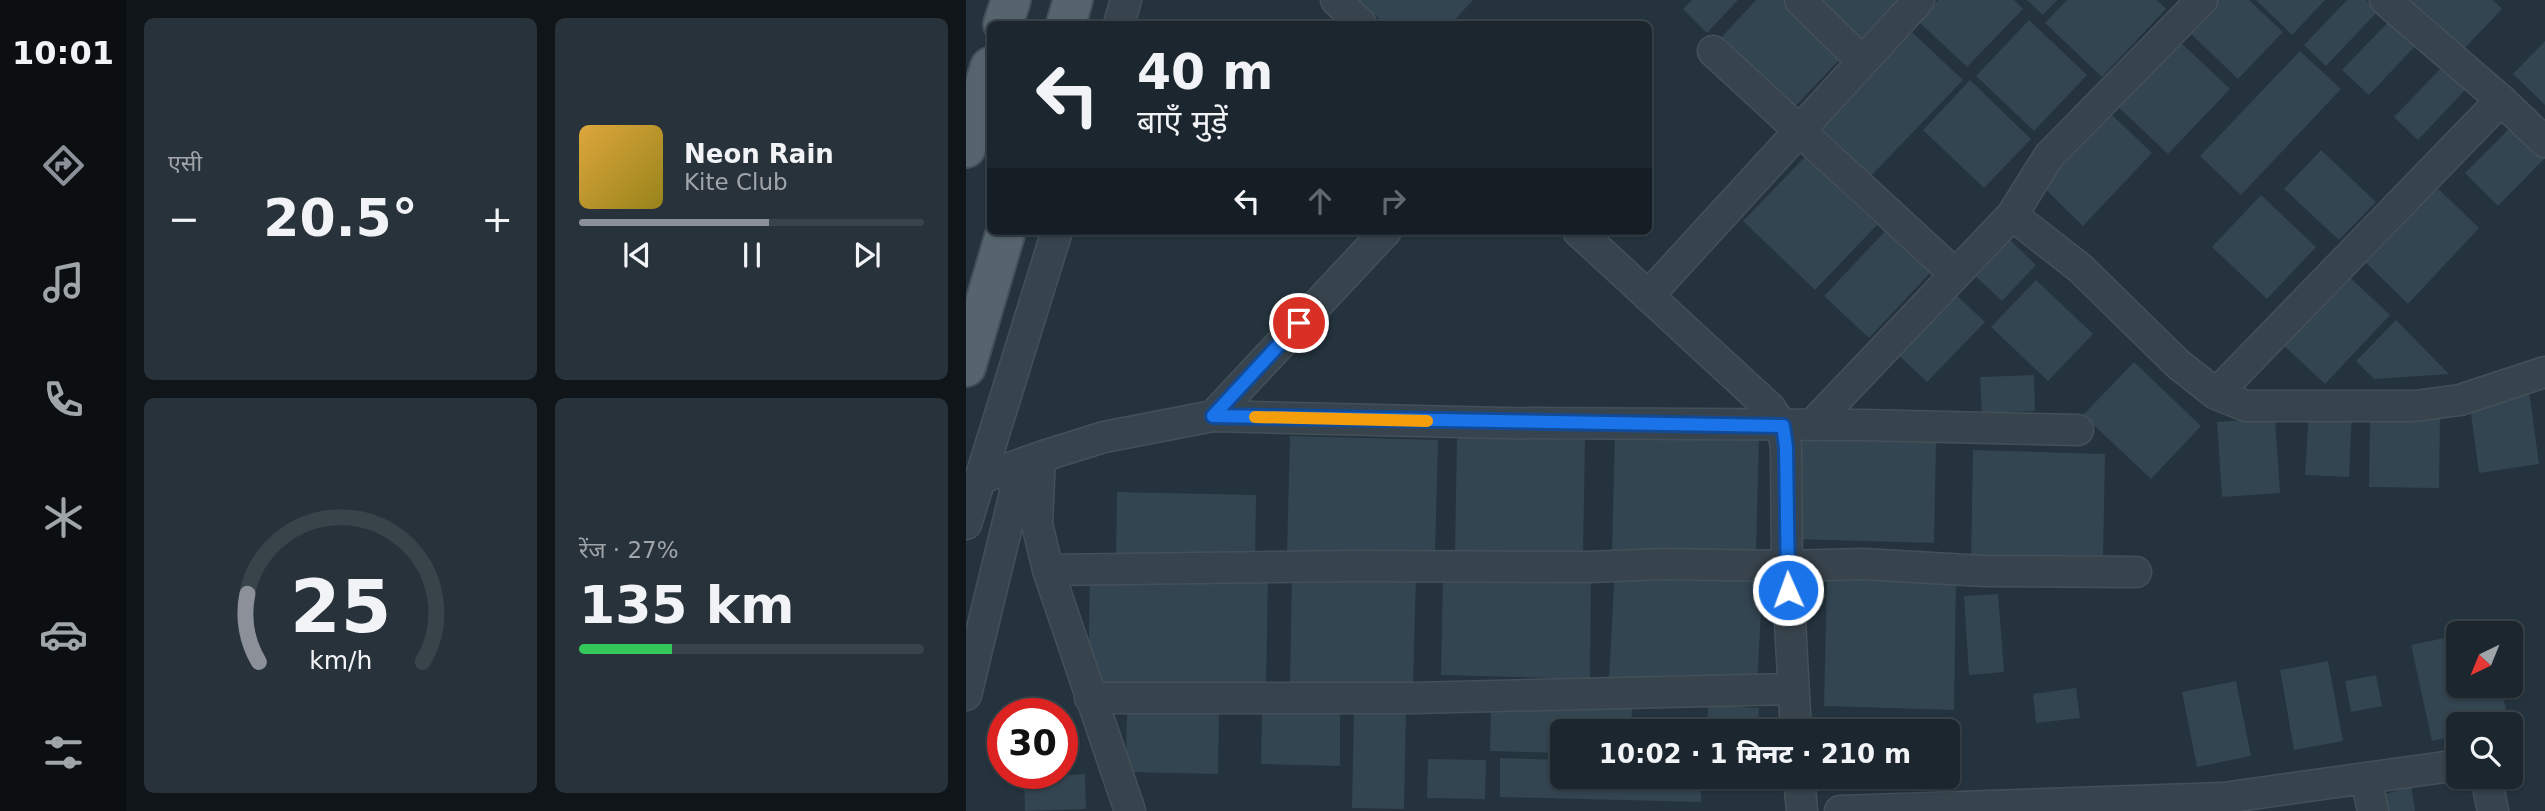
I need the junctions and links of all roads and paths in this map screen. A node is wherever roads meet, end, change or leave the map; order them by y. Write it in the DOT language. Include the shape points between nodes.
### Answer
graph roads {
  1 [pos="1011,0"];
  2 [pos="1073,0"];
  3 [pos="1126,0"];
  4 [pos="1336,0"];
  5 [pos="1800,0"];
  6 [pos="1919,0"];
  7 [pos="2202,0"];
  8 [pos="2385,0"];
  9 [pos="1004,21"];
  10 [pos="1067,21"];
  11 [pos="1120,21"];
  12 [pos="1358,21"];
  13 [pos="1713,51"];
  14 [pos="1862,61"];
  15 [pos="987,77"];
  16 [pos="2501,100"];
  17 [pos="1799,130"];
  18 [pos="2545,142"];
  19 [pos="966,148"];
  20 [pos="2012,215"];
  21 [pos="1005,235"];
  22 [pos="1056,235"];
  23 [pos="1381,235"];
  24 [pos="1582,235"];
  25 [pos="1955,274"];
  26 [pos="1648,296"];
  27 [pos="966,367"];
  28 [pos="2545,372"];
  29 [pos="2216,394"];
  30 [pos="1213,416"];
  31 [pos="1812,425"];
  32 [pos="1783,426"];
  33 [pos="2078,430"];
  34 [pos="1031,460"];
  35 [pos="979,479"];
  36 [pos="966,524"];
  37 [pos="1787,566"];
  38 [pos="1048,570"];
  39 [pos="2136,572"];
  40 [pos="1793,689"];
  41 [pos="966,695"];
  42 [pos="1090,698"];
  43 [pos="1795,719"];
  44 [pos="2446,767"];
  45 [pos="2366,778"];
  46 [pos="1800,789"];
  47 [pos="2488,789"];
  48 [pos="2250,803"];
  49 [pos="1130,811"];
  50 [pos="1802,811"];
  51 [pos="1840,811"];
  52 [pos="2373,811"];
  53 [pos="2493,811"];
  1 -- 9 [label="main road"];
  2 -- 10 [label="main road"];
  3 -- 11 [label="street"];
  4 -- 12 [label="street"];
  5 -- 14 [label="street"];
  6 -- 14 [label="street"];
  7 -- 20 [label="street" via="2049,156"];
  8 -- 16 [label="street"];
  13 -- 17 [label="street"];
  14 -- 17 [label="street"];
  15 -- 19 [label="main road"];
  16 -- 18 [label="street"];
  16 -- 29 [label="street"];
  17 -- 25 [label="street"];
  17 -- 26 [label="street"];
  20 -- 25 [label="street"];
  20 -- 29 [label="street" via="2080,268 2178,364"];
  21 -- 27 [label="main road"];
  22 -- 35 [label="street"];
  23 -- 30 [label="street"];
  24 -- 26 [label="street"];
  25 -- 31 [label="street"];
  26 -- 32 [label="street" via="1770,408"];
  28 -- 29 [label="street" via="2460,400 2415,406 2246,406"];
  30 -- 32 [label="street"];
  30 -- 34 [label="street" via="1104,437"];
  31 -- 32 [label="street"];
  31 -- 33 [label="street"];
  32 -- 37 [label="street"];
  34 -- 35 [label="street"];
  34 -- 38 [label="street" via="1037,524"];
  34 -- 41 [label="street"];
  35 -- 36 [label="street"];
  37 -- 38 [label="street"];
  37 -- 39 [label="street"];
  37 -- 40 [label="street"];
  38 -- 42 [label="street"];
  40 -- 42 [label="street" via="1413,698"];
  40 -- 43 [label="street"];
  42 -- 49 [label="street"];
  44 -- 45 [label="street"];
  45 -- 48 [label="street"];
  45 -- 52 [label="street"];
  46 -- 50 [label="street"];
  47 -- 53 [label="street"];
  48 -- 51 [label="street" via="2223,798"];
}
